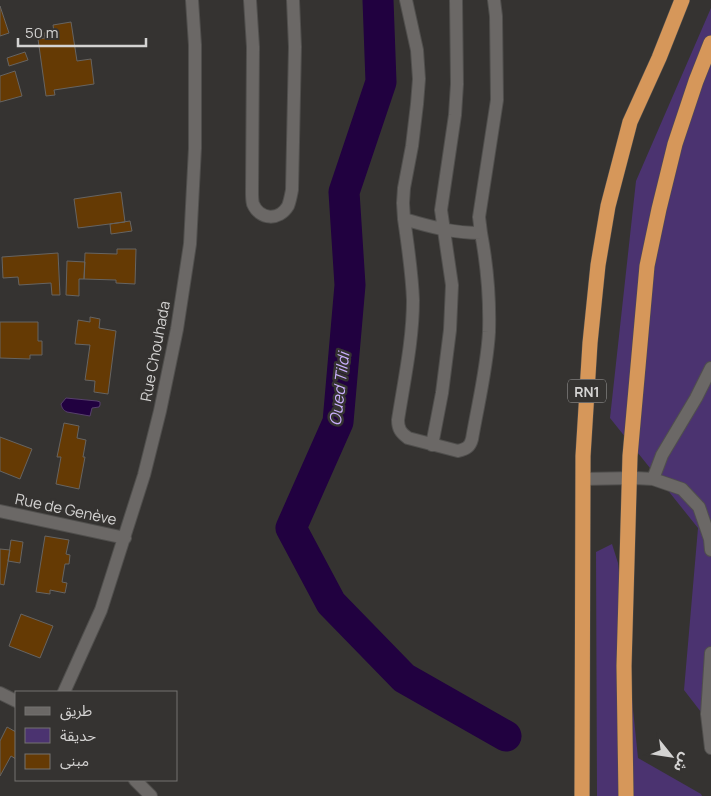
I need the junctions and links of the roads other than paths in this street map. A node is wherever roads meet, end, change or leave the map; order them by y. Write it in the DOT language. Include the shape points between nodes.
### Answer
graph roads {
  1 [pos="192,0"];
  2 [pos="250,0"];
  3 [pos="292,0"];
  4 [pos="406,0"];
  5 [pos="456,0"];
  6 [pos="494,0"];
  7 [pos="682,0"];
  8 [pos="711,43"];
  9 [pos="404,219"];
  10 [pos="443,230"];
  11 [pos="481,233"];
  12 [pos="711,368"];
  13 [pos="432,445"];
  14 [pos="583,478"];
  15 [pos="630,478"];
  16 [pos="653,479"];
  17 [pos="0,511"];
  18 [pos="124,538"];
  19 [pos="711,550"];
  20 [pos="711,653"];
  21 [pos="64,691"];
  22 [pos="0,693"];
  23 [pos="15,700"];
  24 [pos="711,748"];
  25 [pos="136,781"];
  26 [pos="151,796"];
  27 [pos="582,796"];
  28 [pos="626,796"];
  1 -- 18 [label="street, Rue Chouhada" via="195,148 190,244 160,411"];
  2 -- 3 [label="street" via="253,48 252,203 259,213 267,217 275,217 283,211 289,204 292,190 295,47"];
  4 -- 9 [label="street" via="417,50 418,79 412,146 404,188"];
  5 -- 10 [label="street" via="457,84 441,210"];
  6 -- 11 [label="street" via="497,100 479,216"];
  7 -- 14 [label="highway, RN1" via="630,122 608,206 590,343"];
  8 -- 15 [label="highway" via="675,144 647,266"];
  9 -- 10 [label="street"];
  9 -- 13 [label="street" via="413,300 398,427 408,438"];
  10 -- 11 [label="street"];
  10 -- 13 [label="street" via="452,285 450,330"];
  11 -- 13 [label="street" via="488,282 489,331 472,439 470,445 458,451"];
  12 -- 16 [label="street" via="662,455"];
  14 -- 15 [label="street"];
  14 -- 27 [label="highway, RN1"];
  15 -- 16 [label="street"];
  15 -- 28 [label="highway" via="624,666"];
  16 -- 19 [label="street" via="682,490 699,508"];
  17 -- 18 [label="street, Rue de Genève"];
  18 -- 21 [label="street, Rue Chouhada" via="101,610"];
  20 -- 24 [label="street" via="707,714"];
  22 -- 23 [label="street"];
  25 -- 26 [label="street"];
}
